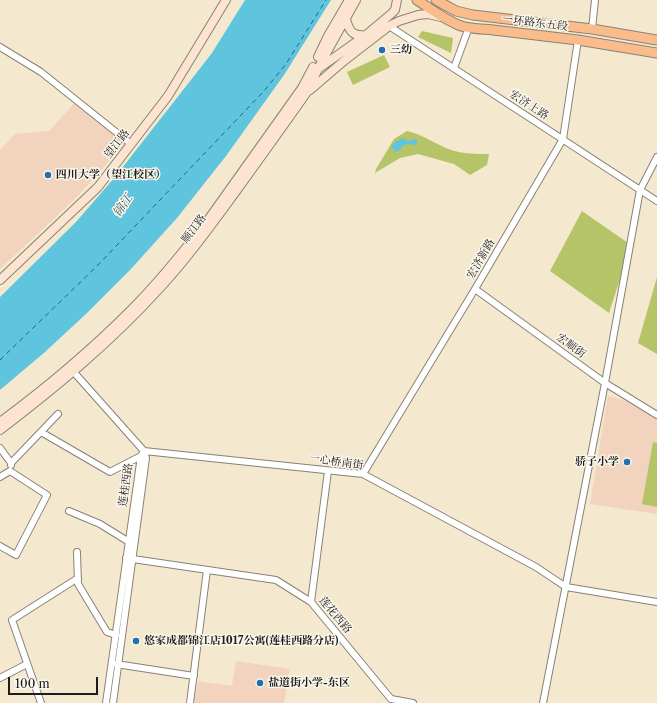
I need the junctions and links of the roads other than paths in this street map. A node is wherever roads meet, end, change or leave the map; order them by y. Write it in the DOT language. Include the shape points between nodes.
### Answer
graph roads {
  1 [pos="226,0"];
  2 [pos="349,0"];
  3 [pos="356,0"];
  4 [pos="397,0"];
  5 [pos="417,0"];
  6 [pos="436,0"];
  7 [pos="444,0"];
  8 [pos="595,0"];
  9 [pos="451,8"];
  10 [pos="443,18"];
  11 [pos="346,19"];
  12 [pos="389,26"];
  13 [pos="468,27"];
  14 [pos="592,29"];
  15 [pos="366,35"];
  16 [pos="578,40"];
  17 [pos="657,40"];
  18 [pos="0,47"];
  19 [pos="657,54"];
  20 [pos="454,68"];
  21 [pos="317,71"];
  22 [pos="306,80"];
  23 [pos="307,92"];
  24 [pos="563,139"];
  25 [pos="131,144"];
  26 [pos="657,157"];
  27 [pos="640,190"];
  28 [pos="657,201"];
  29 [pos="0,280"];
  30 [pos="475,289"];
  31 [pos="72,369"];
  32 [pos="605,383"];
  33 [pos="58,414"];
  34 [pos="657,415"];
  35 [pos="0,422"];
  36 [pos="0,430"];
  37 [pos="41,432"];
  38 [pos="0,448"];
  39 [pos="142,454"];
  40 [pos="11,463"];
  41 [pos="10,471"];
  42 [pos="328,471"];
  43 [pos="363,474"];
  44 [pos="0,477"];
  45 [pos="69,511"];
  46 [pos="129,542"];
  47 [pos="0,546"];
  48 [pos="77,552"];
  49 [pos="129,559"];
  50 [pos="207,570"];
  51 [pos="78,578"];
  52 [pos="566,587"];
  53 [pos="311,602"];
  54 [pos="657,602"];
  55 [pos="116,634"];
  56 [pos="112,663"];
  57 [pos="27,664"];
  58 [pos="119,665"];
  59 [pos="194,676"];
  60 [pos="0,678"];
  61 [pos="391,701"];
  62 [pos="41,703"];
  63 [pos="106,703"];
  64 [pos="113,703"];
  65 [pos="190,703"];
  66 [pos="413,703"];
  67 [pos="543,703"];
  1 -- 25 [label="main road, 望江路" via="168,96"];
  2 -- 22 [label="main road, 顺江路"];
  3 -- 11 [label="main road, 顺江路"];
  4 -- 15 [label="main road" via="395,10"];
  5 -- 10 [label="main road, 一环路东五段"];
  6 -- 9 [label="main road, 一环路东五段"];
  7 -- 9 [label="main road"];
  8 -- 14 [label="street"];
  9 -- 14 [label="main road, 一环路东五段" via="466,14"];
  10 -- 12 [label="main road" via="428,14 418,15"];
  10 -- 13 [label="main road, 一环路东五段"];
  11 -- 15 [label="main road" via="352,33"];
  11 -- 21 [label="main road, 顺江路"];
  12 -- 20 [label="street, 宏济上路"];
  12 -- 23 [label="main road"];
  13 -- 16 [label="main road, 一环路东五段"];
  13 -- 20 [label="street"];
  14 -- 17 [label="main road, 一环路东五段"];
  15 -- 21 [label="main road"];
  16 -- 19 [label="main road, 一环路东五段"];
  16 -- 24 [label="street, 宏济新路"];
  18 -- 25 [label="street" via="41,72"];
  20 -- 24 [label="street, 宏济上路"];
  21 -- 22 [label="main road"];
  21 -- 23 [label="main road, 顺江路"];
  22 -- 31 [label="main road, 顺江路" via="208,220 174,262 132,310"];
  23 -- 31 [label="main road, 顺江路" via="175,271 136,314"];
  24 -- 27 [label="street, 宏济上路"];
  24 -- 30 [label="street, 宏济新路"];
  25 -- 29 [label="main road, 望江路" via="98,187"];
  26 -- 27 [label="street"];
  27 -- 28 [label="street, 宏济上路"];
  27 -- 32 [label="street"];
  30 -- 32 [label="street, 宏顺街"];
  30 -- 43 [label="street, 宏济新路"];
  31 -- 35 [label="main road, 顺江路"];
  31 -- 36 [label="main road, 顺江路" via="42,398"];
  31 -- 39 [label="street"];
  32 -- 34 [label="street, 宏顺街"];
  32 -- 52 [label="street"];
  33 -- 37 [label="street"];
  37 -- 39 [label="street" via="110,472"];
  37 -- 40 [label="street"];
  38 -- 40 [label="street"];
  39 -- 42 [label="street, 一心桥南街"];
  39 -- 46 [label="street, 莲桂西路"];
  39 -- 49 [label="street, 莲桂西路" via="146,458"];
  40 -- 41 [label="street"];
  41 -- 44 [label="street"];
  41 -- 47 [label="street" via="47,495 16,555"];
  42 -- 43 [label="street, 一心桥南街"];
  42 -- 53 [label="street"];
  43 -- 52 [label="street, 一心桥南街" via="536,567"];
  45 -- 46 [label="street" via="100,524"];
  46 -- 49 [label="street, 莲桂西路"];
  48 -- 51 [label="street"];
  49 -- 50 [label="street, 莲花西路"];
  49 -- 55 [label="street, 莲桂西路"];
  49 -- 58 [label="street, 莲桂西路"];
  50 -- 53 [label="street, 莲花西路" via="276,580"];
  50 -- 59 [label="street"];
  51 -- 55 [label="street" via="78,584 107,632"];
  51 -- 57 [label="street" via="12,620"];
  52 -- 54 [label="street, 一心桥南街"];
  52 -- 67 [label="street"];
  53 -- 61 [label="street, 莲花西路"];
  55 -- 56 [label="street, 莲桂西路"];
  56 -- 58 [label="street"];
  56 -- 63 [label="street, 莲桂西路"];
  57 -- 60 [label="street"];
  57 -- 62 [label="street"];
  58 -- 59 [label="street"];
  58 -- 64 [label="street, 莲桂西路"];
  59 -- 65 [label="street"];
  61 -- 66 [label="street, 莲花西路"];
}
